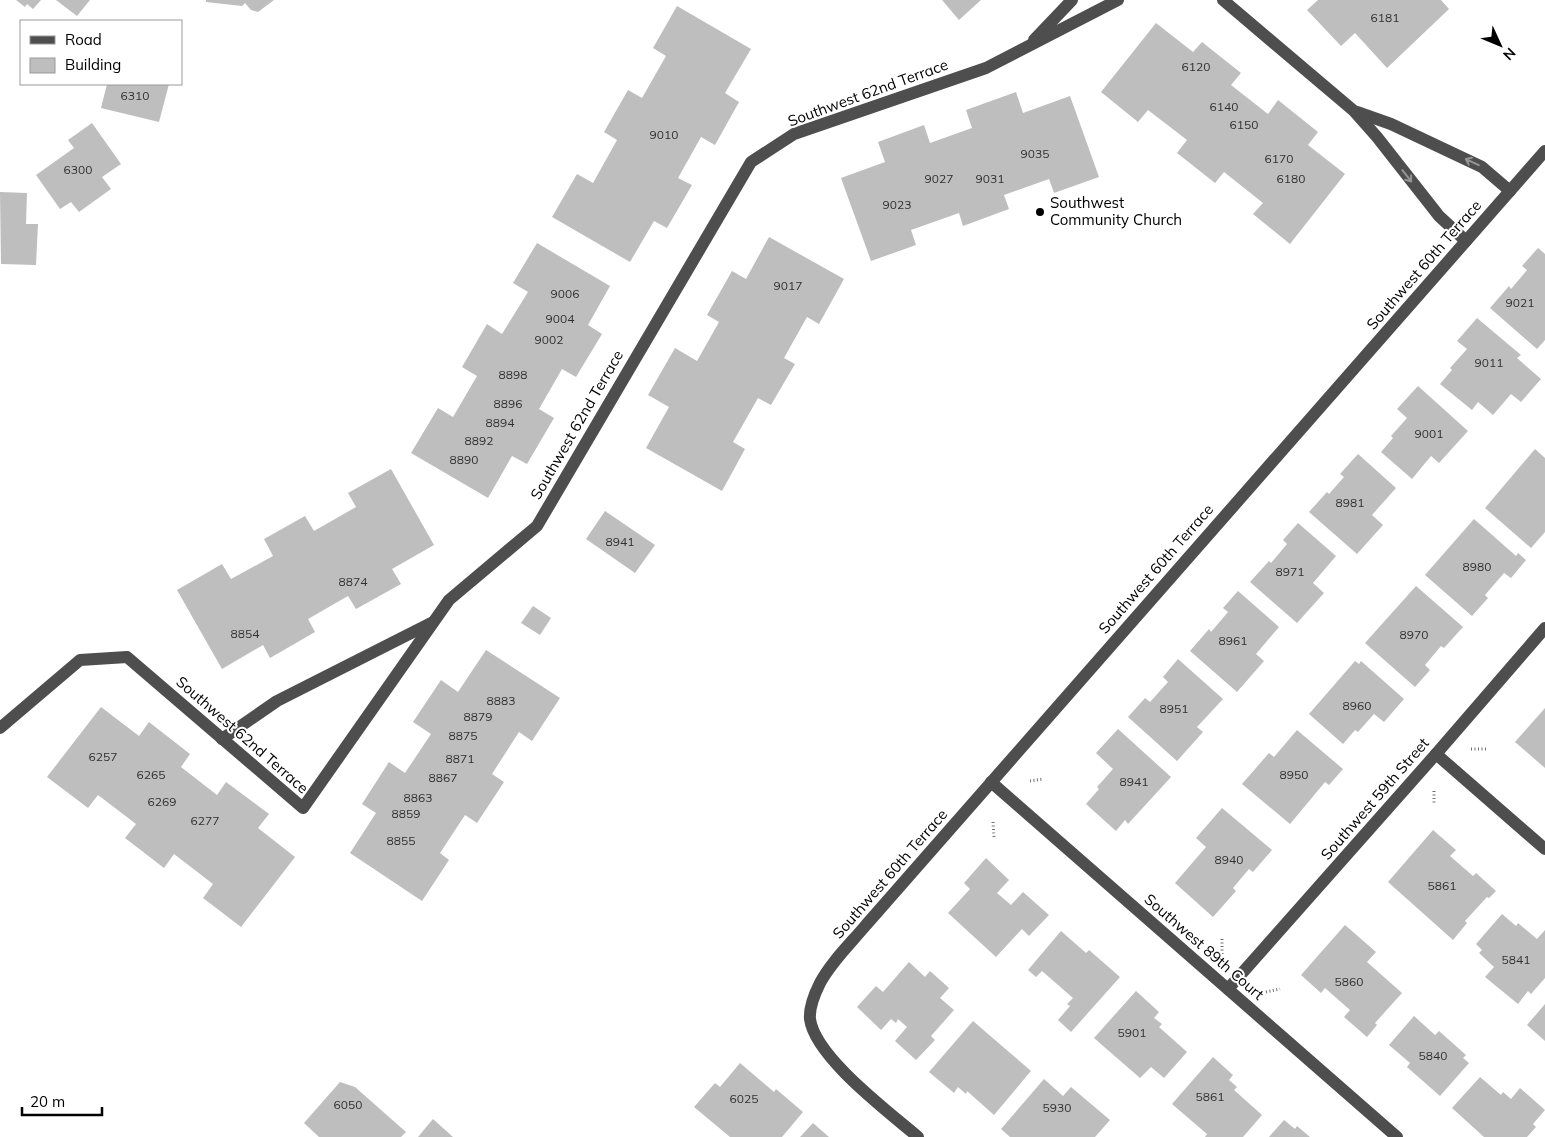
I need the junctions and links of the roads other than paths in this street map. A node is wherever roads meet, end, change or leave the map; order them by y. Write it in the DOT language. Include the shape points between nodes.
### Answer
graph roads {
  1 [pos="1072,0"];
  2 [pos="1118,0"];
  3 [pos="1223,0"];
  4 [pos="1027,47"];
  5 [pos="1354,112"];
  6 [pos="1545,151"];
  7 [pos="1510,191"];
  8 [pos="1466,241"];
  9 [pos="435,620"];
  10 [pos="1545,628"];
  11 [pos="0,728"];
  12 [pos="222,739"];
  13 [pos="1436,754"];
  14 [pos="991,782"];
  15 [pos="1545,849"];
  16 [pos="1228,990"];
  17 [pos="918,1137"];
  18 [pos="1396,1137"];
  1 -- 4 [label="street"];
  2 -- 4 [label="street, Southwest 62nd Terrace"];
  3 -- 5 [label="street"];
  4 -- 9 [label="street, Southwest 62nd Terrace" via="986,68 794,134 750,162 537,526 449,600"];
  7 -- 5 [label="street, one-way" via="1482,167 1390,124"];
  5 -- 8 [label="street, one-way" via="1378,137 1439,216"];
  6 -- 7 [label="street, Southwest 60th Terrace"];
  7 -- 8 [label="street, Southwest 60th Terrace"];
  8 -- 14 [label="street, Southwest 60th Terrace"];
  9 -- 12 [label="street" via="277,700"];
  9 -- 12 [label="street, Southwest 62nd Terrace" via="302,808"];
  10 -- 13 [label="street, Southwest 59th Street"];
  11 -- 12 [label="street, Southwest 62nd Terrace" via="80,660 127,657"];
  13 -- 15 [label="street"];
  13 -- 16 [label="street, Southwest 59th Street"];
  14 -- 16 [label="street, Southwest 89th Court"];
  14 -- 17 [label="street, Southwest 60th Terrace" via="833,964 818,989 812,1008 813,1030 829,1056"];
  16 -- 18 [label="street, Southwest 89th Court"];
}
